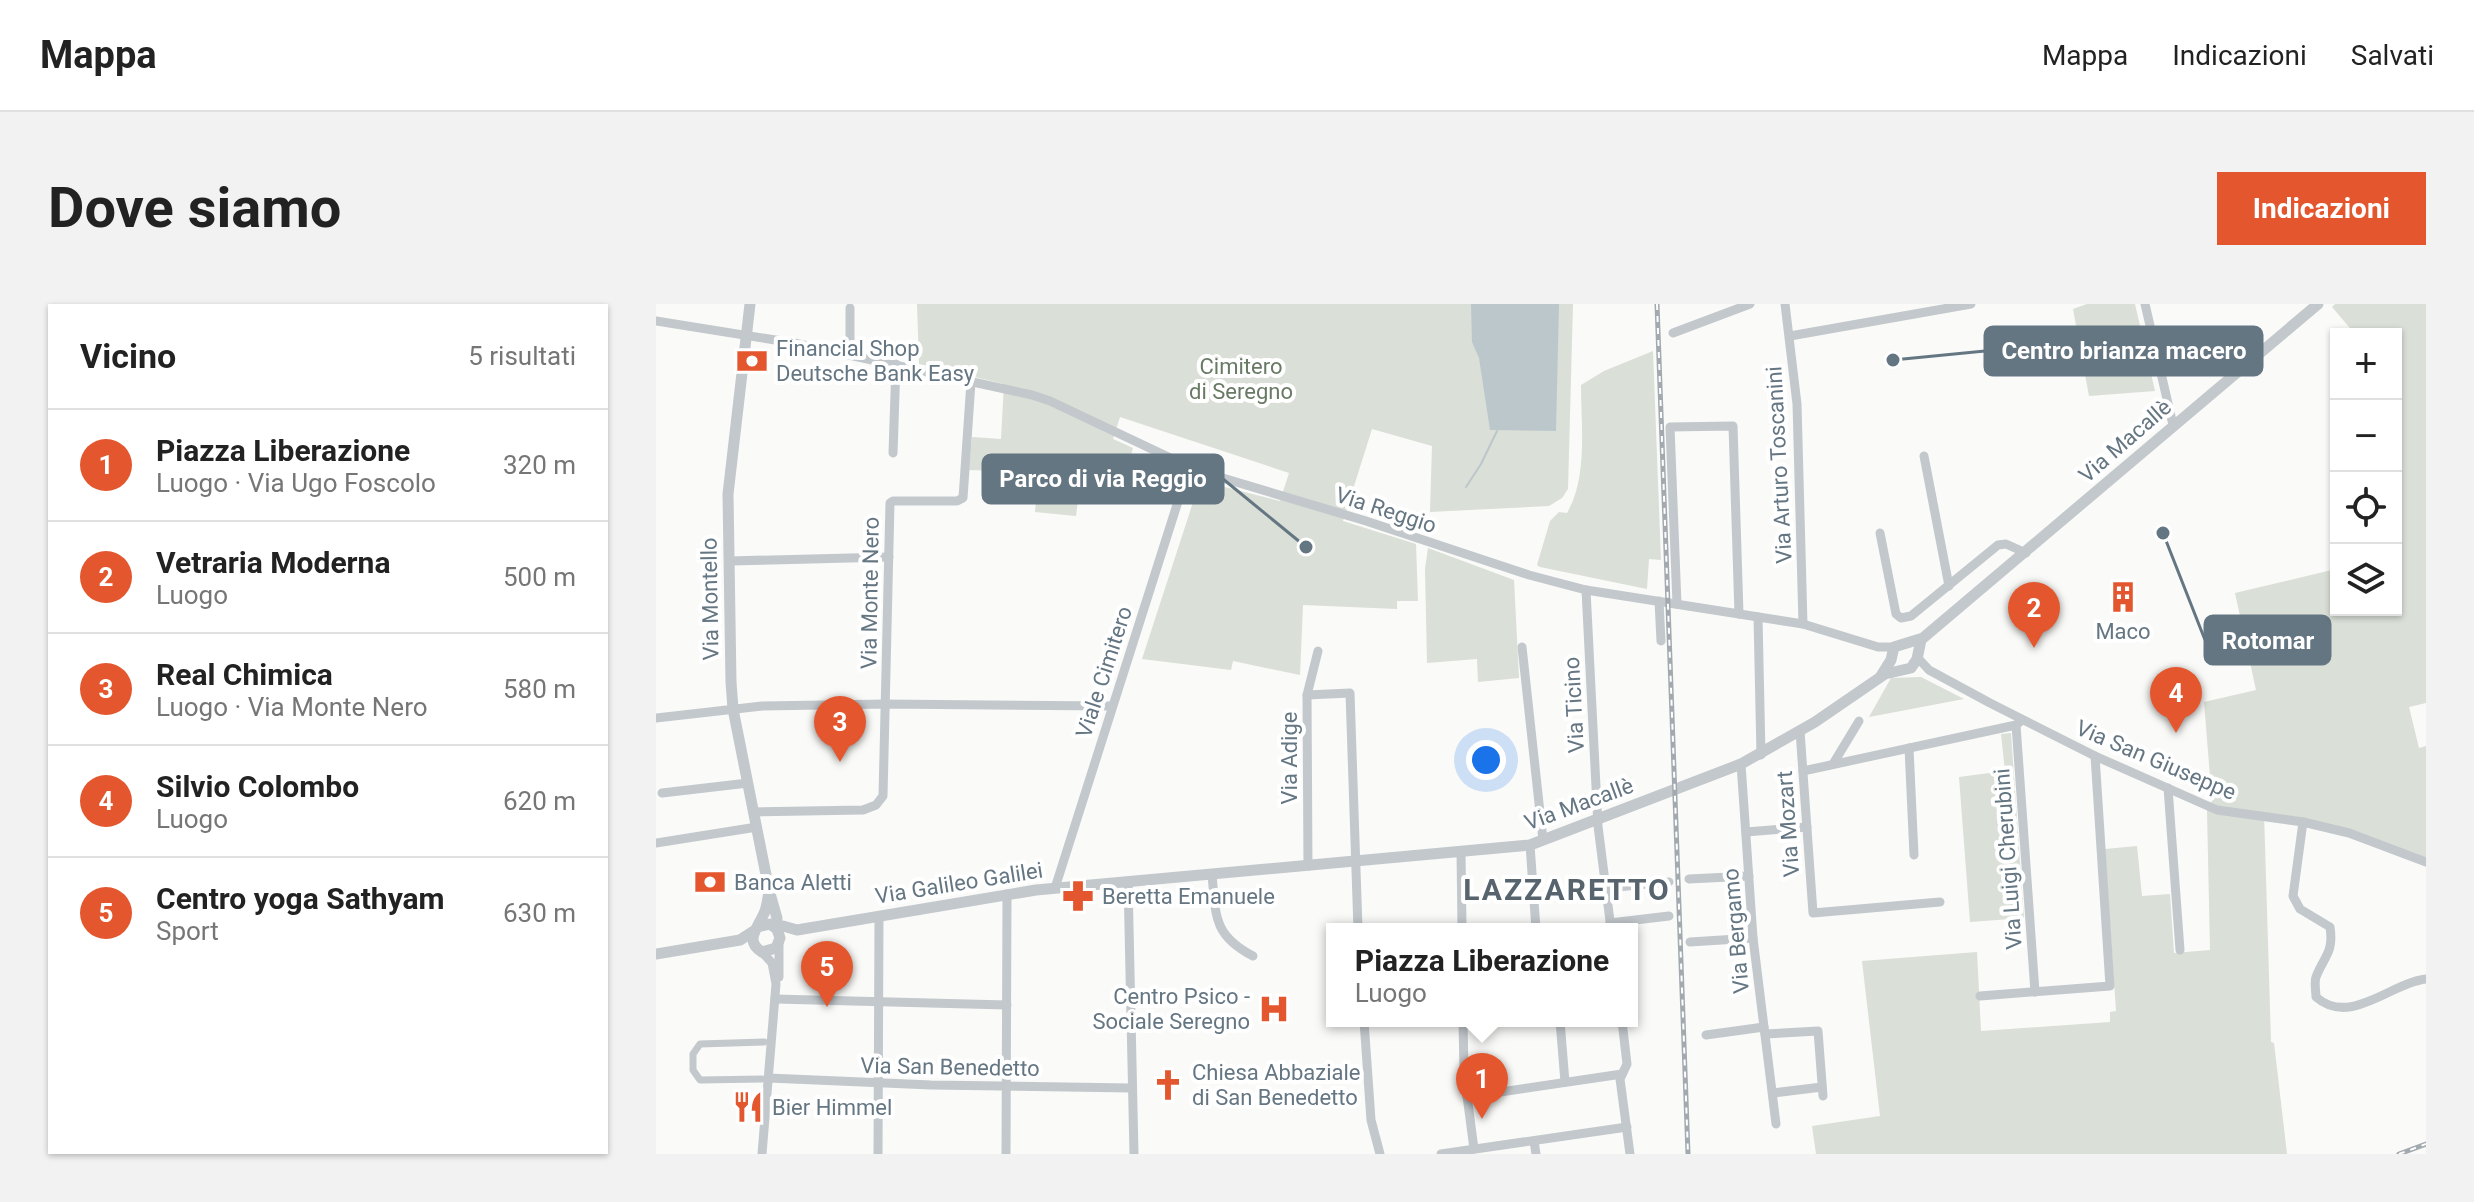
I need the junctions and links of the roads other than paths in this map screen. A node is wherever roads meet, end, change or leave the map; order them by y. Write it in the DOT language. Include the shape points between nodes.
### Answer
graph roads {
  1 [pos="750,304"];
  2 [pos="1750,304"];
  3 [pos="1785,304"];
  4 [pos="1971,304"];
  5 [pos="2145,304"];
  6 [pos="2318,304"];
  7 [pos="850,308"];
  8 [pos="1727,308"];
  9 [pos="656,321"];
  10 [pos="1673,333"];
  11 [pos="1790,336"];
  12 [pos="747,337"];
  13 [pos="850,354"];
  14 [pos="896,364"];
  15 [pos="971,382"];
  16 [pos="2173,425"];
  17 [pos="893,453"];
  18 [pos="1924,456"];
  19 [pos="1189,467"];
  20 [pos="1880,533"];
  21 [pos="2026,553"];
  22 [pos="889,557"];
  23 [pos="729,561"];
  24 [pos="1949,586"];
  25 [pos="1586,590"];
  26 [pos="1659,601"];
  27 [pos="1677,604"];
  28 [pos="1739,614"];
  29 [pos="1758,617"];
  30 [pos="1803,624"];
  31 [pos="1921,640"];
  32 [pos="1661,641"];
  33 [pos="1522,647"];
  34 [pos="1318,651"];
  35 [pos="1903,659"];
  36 [pos="1307,695"];
  37 [pos="885,704"];
  38 [pos="1112,706"];
  39 [pos="733,709"];
  40 [pos="656,718"];
  41 [pos="1859,721"];
  42 [pos="2020,722"];
  43 [pos="1800,731"];
  44 [pos="1909,748"];
  45 [pos="1761,755"];
  46 [pos="2095,756"];
  47 [pos="1741,764"];
  48 [pos="1833,764"];
  49 [pos="1803,771"];
  50 [pos="748,783"];
  51 [pos="2168,788"];
  52 [pos="662,793"];
  53 [pos="754,812"];
  54 [pos="1598,819"];
  55 [pos="2303,822"];
  56 [pos="757,827"];
  57 [pos="1807,827"];
  58 [pos="1746,832"];
  59 [pos="1543,840"];
  60 [pos="656,843"];
  61 [pos="1530,845"];
  62 [pos="1461,852"];
  63 [pos="1914,855"];
  64 [pos="1355,861"];
  65 [pos="2426,862"];
  66 [pos="1308,866"];
  67 [pos="1212,875"];
  68 [pos="1749,876"];
  69 [pos="1689,879"];
  70 [pos="1128,881"];
  71 [pos="1669,882"];
  72 [pos="1055,888"];
  73 [pos="1606,888"];
  74 [pos="769,890"];
  75 [pos="1007,894"];
  76 [pos="1940,902"];
  77 [pos="879,916"];
  78 [pos="1669,916"];
  79 [pos="1358,923"];
  80 [pos="1462,923"];
  81 [pos="1536,923"];
  82 [pos="1610,923"];
  83 [pos="1628,923"];
  84 [pos="755,929"];
  85 [pos="779,931"];
  86 [pos="1753,938"];
  87 [pos="740,940"];
  88 [pos="1690,942"];
  89 [pos="759,949"];
  90 [pos="2180,950"];
  91 [pos="656,954"];
  92 [pos="1253,956"];
  93 [pos="2426,979"];
  94 [pos="776,984"];
  95 [pos="2035,992"];
  96 [pos="1980,996"];
  97 [pos="775,999"];
  98 [pos="880,1002"];
  99 [pos="1007,1005"];
  100 [pos="1364,1027"];
  101 [pos="1463,1027"];
  102 [pos="1560,1027"];
  103 [pos="1623,1027"];
  104 [pos="1764,1031"];
  105 [pos="1706,1035"];
  106 [pos="764,1042"];
  107 [pos="1622,1074"];
  108 [pos="766,1078"];
  109 [pos="1565,1082"];
  110 [pos="880,1083"];
  111 [pos="1007,1086"];
  112 [pos="1131,1088"];
  113 [pos="1773,1093"];
  114 [pos="1467,1097"];
  115 [pos="1776,1124"];
  116 [pos="1627,1127"];
  117 [pos="1534,1141"];
  118 [pos="1474,1149"];
  119 [pos="762,1154"];
  120 [pos="878,1154"];
  121 [pos="1006,1154"];
  122 [pos="1134,1154"];
  123 [pos="1380,1154"];
  124 [pos="1447,1154"];
  125 [pos="1536,1154"];
  126 [pos="1630,1154"];
  1 -- 12 [label="street, Via Montello"];
  2 -- 8 [label="street"];
  3 -- 11 [label="street, Via Arturo Toscanini"];
  4 -- 11 [label="street"];
  5 -- 16 [label="street"];
  6 -- 16 [label="street, Via Macallè"];
  7 -- 13 [label="street"];
  8 -- 10 [label="street"];
  9 -- 12 [label="street, Via Reggio"];
  11 -- 30 [label="street, Via Arturo Toscanini"];
  12 -- 13 [label="street, Via Reggio"];
  12 -- 23 [label="street, Via Montello" via="728,494"];
  13 -- 14 [label="street, Via Reggio"];
  14 -- 15 [label="street, Via Reggio"];
  14 -- 17 [label="street"];
  15 -- 19 [label="street, Via Reggio" via="1050,401"];
  15 -- 22 [label="street, Via Monte Nero" via="963,498 890,503"];
  16 -- 21 [label="street, Via Macallè"];
  18 -- 24 [label="street"];
  19 -- 25 [label="street, Via Reggio"];
  19 -- 38 [label="street, Viale Cimitero"];
  20 -- 24 [label="street" via="1901,618"];
  21 -- 24 [label="street" via="1998,545"];
  21 -- 31 [label="street, Via Macallè"];
  22 -- 23 [label="street"];
  22 -- 37 [label="street, Via Monte Nero"];
  23 -- 39 [label="street, Via Montello"];
  25 -- 26 [label="street, Via Reggio"];
  25 -- 54 [label="street, Via Ticino"];
  26 -- 27 [label="street, Via Reggio"];
  26 -- 32 [label="street"];
  27 -- 28 [label="street, Via Reggio"];
  27 -- 28 [label="street" via="1670,427 1733,426"];
  28 -- 29 [label="street, Via Reggio"];
  29 -- 30 [label="street, Via Reggio"];
  29 -- 45 [label="street"];
  30 -- 35 [label="street, Via Reggio"];
  31 -- 35 [label="street"];
  31 -- 35 [label="street, Via Macallè" via="1908,643"];
  33 -- 59 [label="street"];
  34 -- 36 [label="street, Via Adige"];
  35 -- 42 [label="street, Via San Giuseppe"];
  35 -- 43 [label="street, Via Macallè"];
  36 -- 64 [label="street" via="1350,693"];
  36 -- 66 [label="street, Via Adige"];
  37 -- 38 [label="street"];
  37 -- 39 [label="street"];
  37 -- 53 [label="street, Via Monte Nero" via="883,796 876,805 863,810"];
  38 -- 72 [label="street, Viale Cimitero"];
  39 -- 40 [label="street"];
  39 -- 50 [label="street, Via Montello"];
  41 -- 48 [label="street"];
  42 -- 44 [label="street"];
  42 -- 46 [label="street, Via San Giuseppe"];
  42 -- 95 [label="street, Via Luigi Cherubini"];
  43 -- 45 [label="street, Via Macallè"];
  43 -- 49 [label="street, Via Mozart"];
  44 -- 48 [label="street"];
  44 -- 63 [label="street"];
  45 -- 47 [label="street, Via Macallè"];
  46 -- 51 [label="street, Via San Giuseppe"];
  46 -- 95 [label="street" via="2110,986"];
  47 -- 54 [label="street, Via Macallè"];
  47 -- 58 [label="street, Via Bergamo"];
  48 -- 49 [label="street"];
  49 -- 57 [label="street, Via Mozart"];
  50 -- 52 [label="street"];
  50 -- 53 [label="street, Via Montello"];
  51 -- 55 [label="street, Via San Giuseppe" via="2217,810"];
  51 -- 90 [label="street"];
  53 -- 56 [label="street, Via Montello"];
  54 -- 59 [label="street, Via Macallè"];
  54 -- 73 [label="street, Via Ticino"];
  55 -- 65 [label="street, Via San Giuseppe"];
  55 -- 93 [label="street" via="2293,896 2300,909 2330,927 2332,940 2315,979 2316,997 2332,1008 2354,1007"];
  56 -- 60 [label="street"];
  56 -- 74 [label="street, Via Montello"];
  57 -- 58 [label="street"];
  57 -- 76 [label="street, Via Mozart" via="1813,913"];
  58 -- 68 [label="street, Via Bergamo"];
  59 -- 61 [label="street, Via Macallè"];
  61 -- 62 [label="street, Via Macallè"];
  61 -- 81 [label="street"];
  62 -- 64 [label="street, Via Macallè"];
  62 -- 80 [label="street"];
  64 -- 66 [label="street, Via Macallè"];
  64 -- 79 [label="street"];
  66 -- 67 [label="street, Via Macallè"];
  67 -- 70 [label="street, Via Macallè"];
  67 -- 92 [label="street" via="1219,926 1234,946"];
  68 -- 69 [label="street"];
  68 -- 86 [label="street, Via Bergamo"];
  70 -- 72 [label="street, Via Galileo Galilei"];
  70 -- 112 [label="street"];
  71 -- 73 [label="street"];
  72 -- 75 [label="street, Via Galileo Galilei"];
  73 -- 82 [label="street, Via Ticino"];
  74 -- 84 [label="street, Via Montello"];
  74 -- 85 [label="street, Via Montello"];
  75 -- 77 [label="street, Via Galileo Galilei"];
  75 -- 99 [label="street"];
  77 -- 85 [label="street, Via Galileo Galilei"];
  77 -- 98 [label="street"];
  78 -- 83 [label="street"];
  84 -- 85 [label="street" via="770,924"];
  84 -- 87 [label="street"];
  84 -- 89 [label="street" via="752,939"];
  85 -- 89 [label="street" via="772,951"];
  85 -- 94 [label="street"];
  86 -- 88 [label="street"];
  86 -- 104 [label="street, Via Bergamo"];
  87 -- 89 [label="street"];
  87 -- 91 [label="street"];
  89 -- 94 [label="street" via="772,963"];
  94 -- 97 [label="street"];
  95 -- 96 [label="street"];
  97 -- 98 [label="street"];
  97 -- 108 [label="street"];
  98 -- 99 [label="street"];
  98 -- 110 [label="street"];
  99 -- 111 [label="street"];
  100 -- 123 [label="street" via="1371,1120"];
  101 -- 114 [label="street"];
  102 -- 109 [label="street"];
  103 -- 107 [label="street" via="1627,1064"];
  104 -- 105 [label="street"];
  104 -- 113 [label="street, Via Bergamo"];
  104 -- 113 [label="street" via="1818,1031 1822,1092"];
  106 -- 108 [label="street" via="700,1044 693,1054 693,1070 700,1080"];
  107 -- 109 [label="street"];
  107 -- 116 [label="street"];
  108 -- 110 [label="street, Via San Benedetto"];
  108 -- 119 [label="street"];
  109 -- 114 [label="street"];
  110 -- 111 [label="street, Via San Benedetto"];
  110 -- 120 [label="street"];
  111 -- 112 [label="street, Via San Benedetto"];
  111 -- 121 [label="street"];
  112 -- 122 [label="street"];
  113 -- 115 [label="street, Via Bergamo"];
  114 -- 118 [label="street"];
  116 -- 117 [label="street"];
  116 -- 126 [label="street"];
  117 -- 118 [label="street"];
  117 -- 125 [label="street"];
  118 -- 124 [label="street"];
}
